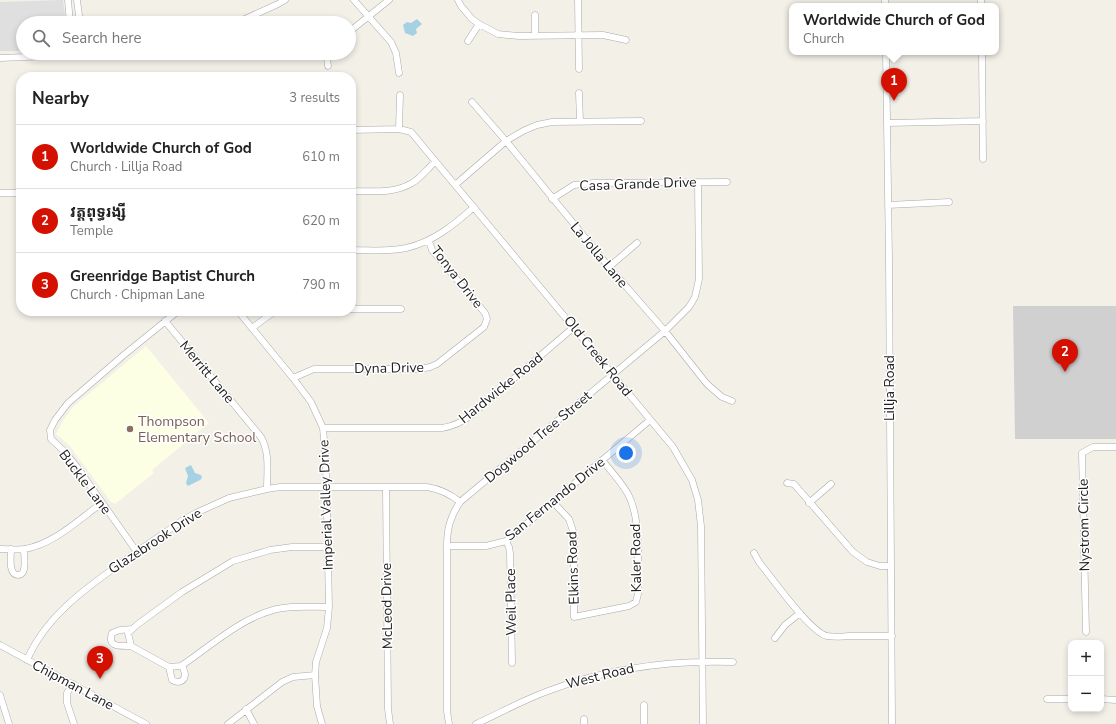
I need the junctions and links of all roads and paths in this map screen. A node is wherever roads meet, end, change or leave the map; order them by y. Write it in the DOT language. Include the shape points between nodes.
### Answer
graph roads {
  1 [pos="68,0"];
  2 [pos="77,0"];
  3 [pos="285,0"];
  4 [pos="354,0"];
  5 [pos="390,0"];
  6 [pos="458,0"];
  7 [pos="578,0"];
  8 [pos="69,16"];
  9 [pos="79,16"];
  10 [pos="259,16"];
  11 [pos="368,16"];
  12 [pos="535,16"];
  13 [pos="479,24"];
  14 [pos="356,26"];
  15 [pos="578,35"];
  16 [pos="535,36"];
  17 [pos="626,40"];
  18 [pos="468,41"];
  19 [pos="886,55"];
  20 [pos="982,55"];
  21 [pos="16,57"];
  22 [pos="0,58"];
  23 [pos="327,60"];
  24 [pos="328,66"];
  25 [pos="579,69"];
  26 [pos="399,73"];
  27 [pos="579,93"];
  28 [pos="400,95"];
  29 [pos="472,102"];
  30 [pos="580,121"];
  31 [pos="641,121"];
  32 [pos="983,121"];
  33 [pos="887,123"];
  34 [pos="399,129"];
  35 [pos="356,130"];
  36 [pos="506,141"];
  37 [pos="983,159"];
  38 [pos="435,162"];
  39 [pos="698,182"];
  40 [pos="727,182"];
  41 [pos="455,185"];
  42 [pos="356,191"];
  43 [pos="0,193"];
  44 [pos="16,193"];
  45 [pos="552,199"];
  46 [pos="949,202"];
  47 [pos="888,205"];
  48 [pos="474,208"];
  49 [pos="429,241"];
  50 [pos="637,243"];
  51 [pos="356,250"];
  52 [pos="609,267"];
  53 [pos="356,309"];
  54 [pos="401,309"];
  55 [pos="172,316"];
  56 [pos="242,316"];
  57 [pos="268,316"];
  58 [pos="166,321"];
  59 [pos="252,328"];
  60 [pos="574,328"];
  61 [pos="665,331"];
  62 [pos="476,333"];
  63 [pos="612,374"];
  64 [pos="293,378"];
  65 [pos="732,401"];
  66 [pos="650,420"];
  67 [pos="323,428"];
  68 [pos="1116,447"];
  69 [pos="602,460"];
  70 [pos="787,483"];
  71 [pos="831,484"];
  72 [pos="326,487"];
  73 [pos="386,488"];
  74 [pos="267,489"];
  75 [pos="460,502"];
  76 [pos="552,502"];
  77 [pos="102,503"];
  78 [pos="809,503"];
  79 [pos="506,541"];
  80 [pos="447,546"];
  81 [pos="327,547"];
  82 [pos="0,549"];
  83 [pos="11,549"];
  84 [pos="24,549"];
  85 [pos="137,552"];
  86 [pos="754,553"];
  87 [pos="891,566"];
  88 [pos="329,607"];
  89 [pos="800,613"];
  90 [pos="574,617"];
  91 [pos="132,629"];
  92 [pos="1086,632"];
  93 [pos="892,636"];
  94 [pos="775,638"];
  95 [pos="131,646"];
  96 [pos="1,648"];
  97 [pos="27,660"];
  98 [pos="702,661"];
  99 [pos="733,662"];
  100 [pos="512,663"];
  101 [pos="182,665"];
  102 [pos="170,668"];
  103 [pos="315,675"];
  104 [pos="72,684"];
  105 [pos="0,695"];
  106 [pos="1047,699"];
  107 [pos="1068,699"];
  108 [pos="1104,700"];
  109 [pos="1116,700"];
  110 [pos="644,705"];
  111 [pos="246,709"];
  112 [pos="9,724"];
  113 [pos="74,724"];
  114 [pos="146,724"];
  115 [pos="228,724"];
  116 [pos="254,724"];
  117 [pos="322,724"];
  118 [pos="390,724"];
  119 [pos="449,724"];
  120 [pos="476,724"];
  121 [pos="644,724"];
  122 [pos="703,724"];
  123 [pos="892,724"];
  1 -- 8 [label="street"];
  2 -- 9 [label="street"];
  3 -- 10 [label="street"];
  4 -- 11 [label="street"];
  5 -- 11 [label="street"];
  6 -- 13 [label="street"];
  7 -- 15 [label="street"];
  11 -- 14 [label="street"];
  11 -- 26 [label="street" via="391,42 396,53"];
  12 -- 16 [label="street"];
  13 -- 16 [label="street" via="498,34"];
  13 -- 18 [label="street"];
  15 -- 16 [label="street"];
  15 -- 17 [label="street" via="603,35"];
  15 -- 25 [label="street"];
  19 -- 33 [label="street, Lillja Road"];
  20 -- 32 [label="street"];
  21 -- 22 [label="street"];
  23 -- 24 [label="street"];
  27 -- 30 [label="street"];
  28 -- 34 [label="street"];
  29 -- 36 [label="street, La Jolla Lane"];
  30 -- 31 [label="street"];
  30 -- 36 [label="street" via="538,125"];
  32 -- 33 [label="street"];
  32 -- 37 [label="street"];
  33 -- 47 [label="street, Lillja Road"];
  34 -- 35 [label="street"];
  34 -- 38 [label="street, Old Creek Road" via="412,132"];
  36 -- 41 [label="street"];
  36 -- 45 [label="street, La Jolla Lane"];
  38 -- 41 [label="street, Old Creek Road"];
  38 -- 42 [label="street" via="412,183 396,189"];
  39 -- 40 [label="street, Casa Grande Drive"];
  39 -- 45 [label="street, Casa Grande Drive" via="574,185"];
  39 -- 61 [label="street, Dogwood Tree Street" via="699,279 695,297 689,307"];
  41 -- 48 [label="street, Old Creek Road"];
  43 -- 44 [label="street"];
  45 -- 52 [label="street, La Jolla Lane"];
  46 -- 47 [label="street"];
  47 -- 87 [label="street, Lillja Road"];
  48 -- 49 [label="street" via="452,227"];
  48 -- 60 [label="street, Old Creek Road"];
  49 -- 51 [label="street" via="396,250"];
  49 -- 62 [label="street, Tonya Drive" via="432,250 485,313 487,319 484,327"];
  50 -- 52 [label="street"];
  52 -- 61 [label="street, La Jolla Lane"];
  53 -- 54 [label="street"];
  55 -- 58 [label="street"];
  56 -- 59 [label="street, Imperial Valley Drive"];
  57 -- 59 [label="street"];
  58 -- 74 [label="street, Merritt Lane" via="261,437 266,446"];
  58 -- 77 [label="street, Buckle Lane" via="68,403 54,420 50,430 51,439 77,467"];
  59 -- 64 [label="street, Imperial Valley Drive"];
  60 -- 63 [label="street, Old Creek Road"];
  60 -- 67 [label="street, Hardwicke Road" via="470,416 453,426"];
  61 -- 63 [label="street, Dogwood Tree Street"];
  61 -- 65 [label="street, La Jolla Lane" via="713,390"];
  62 -- 64 [label="street, Dyna Drive" via="430,367 314,369"];
  63 -- 66 [label="street, Old Creek Road"];
  63 -- 75 [label="street, Dogwood Tree Street"];
  64 -- 67 [label="street, Imperial Valley Drive" via="311,402"];
  66 -- 69 [label="street, San Fernando Drive"];
  66 -- 98 [label="street, Old Creek Road" via="673,447 692,480 698,500 701,526"];
  67 -- 72 [label="street, Imperial Valley Drive"];
  68 -- 92 [label="street, Nystrom Circle" via="1093,447 1082,453"];
  69 -- 76 [label="street, San Fernando Drive"];
  69 -- 90 [label="street, Kaler Road" via="628,495 634,508 637,522 638,594 636,602 629,606"];
  70 -- 78 [label="street" via="794,484"];
  71 -- 78 [label="street"];
  72 -- 73 [label="street, Glazebrook Drive"];
  72 -- 74 [label="street, Glazebrook Drive"];
  72 -- 81 [label="street, Imperial Valley Drive"];
  73 -- 75 [label="street, Glazebrook Drive" via="438,489"];
  73 -- 118 [label="street, McLeod Drive"];
  74 -- 85 [label="street, Glazebrook Drive" via="229,498 196,513"];
  75 -- 80 [label="street, Dogwood Tree Street" via="450,518"];
  76 -- 79 [label="street, San Fernando Drive"];
  76 -- 90 [label="street, Elkins Road" via="569,519 574,534"];
  77 -- 84 [label="street" via="59,535"];
  77 -- 85 [label="street, Buckle Lane"];
  78 -- 87 [label="street" via="857,557 876,565"];
  79 -- 80 [label="street, San Fernando Drive" via="486,546"];
  79 -- 100 [label="street, Weil Place" via="510,553"];
  80 -- 119 [label="street, Dogwood Tree Street"];
  81 -- 88 [label="street, Imperial Valley Drive"];
  81 -- 91 [label="street" via="270,550 233,561 182,592"];
  82 -- 83 [label="street"];
  83 -- 84 [label="street"];
  83 -- 84 [label="street" via="11,569 15,575 19,575 24,569"];
  85 -- 97 [label="street, Glazebrook Drive" via="85,588 70,602 48,626"];
  86 -- 89 [label="street"];
  87 -- 93 [label="street, Lillja Road"];
  88 -- 101 [label="street" via="290,607 259,615 243,623"];
  88 -- 103 [label="street, Imperial Valley Drive" via="327,628"];
  89 -- 93 [label="street" via="814,629 825,636"];
  89 -- 94 [label="street" via="785,624"];
  91 -- 95 [label="street" via="128,633"];
  91 -- 95 [label="street" via="112,633 110,638 116,646"];
  93 -- 123 [label="street, Lillja Road"];
  95 -- 102 [label="street"];
  96 -- 97 [label="street, Chipman Lane"];
  97 -- 104 [label="street, Chipman Lane"];
  98 -- 99 [label="street, West Road"];
  98 -- 120 [label="street, West Road" via="634,667 596,675 538,695"];
  98 -- 122 [label="street, Old Creek Road"];
  101 -- 102 [label="street"];
  101 -- 102 [label="street" via="185,675 180,682 172,680"];
  103 -- 111 [label="street" via="293,677 282,682"];
  103 -- 117 [label="street, Imperial Valley Drive" via="317,706"];
  104 -- 113 [label="street" via="67,693 67,703"];
  104 -- 114 [label="street, Chipman Lane"];
  105 -- 112 [label="street"];
  106 -- 107 [label="street"];
  108 -- 109 [label="street"];
  110 -- 121 [label="street"];
  111 -- 115 [label="street"];
  111 -- 116 [label="street"];
}
